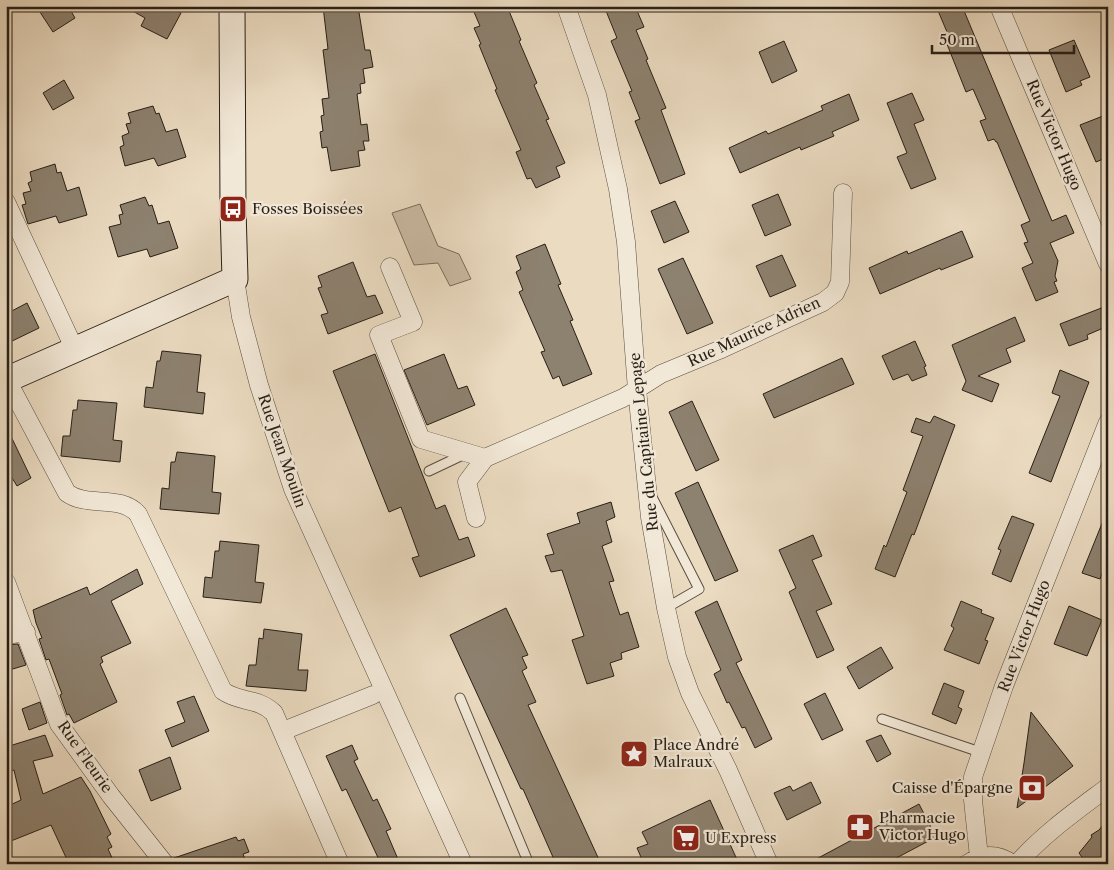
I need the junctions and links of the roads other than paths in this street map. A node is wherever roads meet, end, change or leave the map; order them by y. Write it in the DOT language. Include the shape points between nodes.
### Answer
graph roads {
  1 [pos="232,6"];
  2 [pos="566,6"];
  3 [pos="999,6"];
  4 [pos="843,193"];
  5 [pos="6,202"];
  6 [pos="1108,264"];
  7 [pos="390,267"];
  8 [pos="235,279"];
  9 [pos="75,350"];
  10 [pos="6,380"];
  11 [pos="637,390"];
  12 [pos="1108,422"];
  13 [pos="468,453"];
  14 [pos="485,458"];
  15 [pos="429,471"];
  16 [pos="647,489"];
  17 [pos="476,518"];
  18 [pos="6,582"];
  19 [pos="666,608"];
  20 [pos="26,632"];
  21 [pos="6,635"];
  22 [pos="373,694"];
  23 [pos="460,698"];
  24 [pos="882,719"];
  25 [pos="283,732"];
  26 [pos="980,752"];
  27 [pos="1108,787"];
  28 [pos="973,860"];
  29 [pos="165,864"];
  30 [pos="340,864"];
  31 [pos="462,864"];
  32 [pos="529,864"];
  33 [pos="769,864"];
  34 [pos="1013,864"];
  35 [pos="1017,864"];
  1 -- 8 [label="street, Rue Jean Moulin"];
  2 -- 11 [label="street, Rue du Capitaine Lepage" via="597,95 618,189 626,242"];
  3 -- 6 [label="street, Rue Victor Hugo"];
  4 -- 11 [label="street, Rue Maurice Adrien" via="840,282 835,293 823,302 661,374"];
  5 -- 9 [label="street"];
  7 -- 13 [label="street" via="413,322 379,335 421,439"];
  8 -- 9 [label="street"];
  8 -- 31 [label="street, Rue Jean Moulin" via="257,377 293,489"];
  9 -- 10 [label="street"];
  10 -- 25 [label="street" via="67,493 80,500 123,504 138,514 223,691 268,707"];
  11 -- 14 [label="street, Rue Maurice Adrien"];
  11 -- 16 [label="street, Rue du Capitaine Lepage"];
  12 -- 26 [label="street, Rue Victor Hugo"];
  13 -- 14 [label="street"];
  13 -- 15 [label="lane"];
  14 -- 17 [label="street" via="467,482"];
  16 -- 19 [label="street, Rue du Capitaine Lepage"];
  16 -- 19 [label="lane" via="699,589"];
  18 -- 20 [label="street, Rue Fleurie"];
  19 -- 33 [label="street, Rue du Capitaine Lepage" via="677,657 690,693"];
  20 -- 21 [label="street"];
  20 -- 29 [label="street, Rue Fleurie" via="59,724"];
  22 -- 25 [label="street"];
  23 -- 32 [label="lane"];
  24 -- 26 [label="lane"];
  25 -- 30 [label="street"];
  26 -- 28 [label="street, Rue Victor Hugo" via="973,777"];
  27 -- 35 [label="street" via="1052,829"];
  28 -- 34 [label="street" via="990,855"];
}
